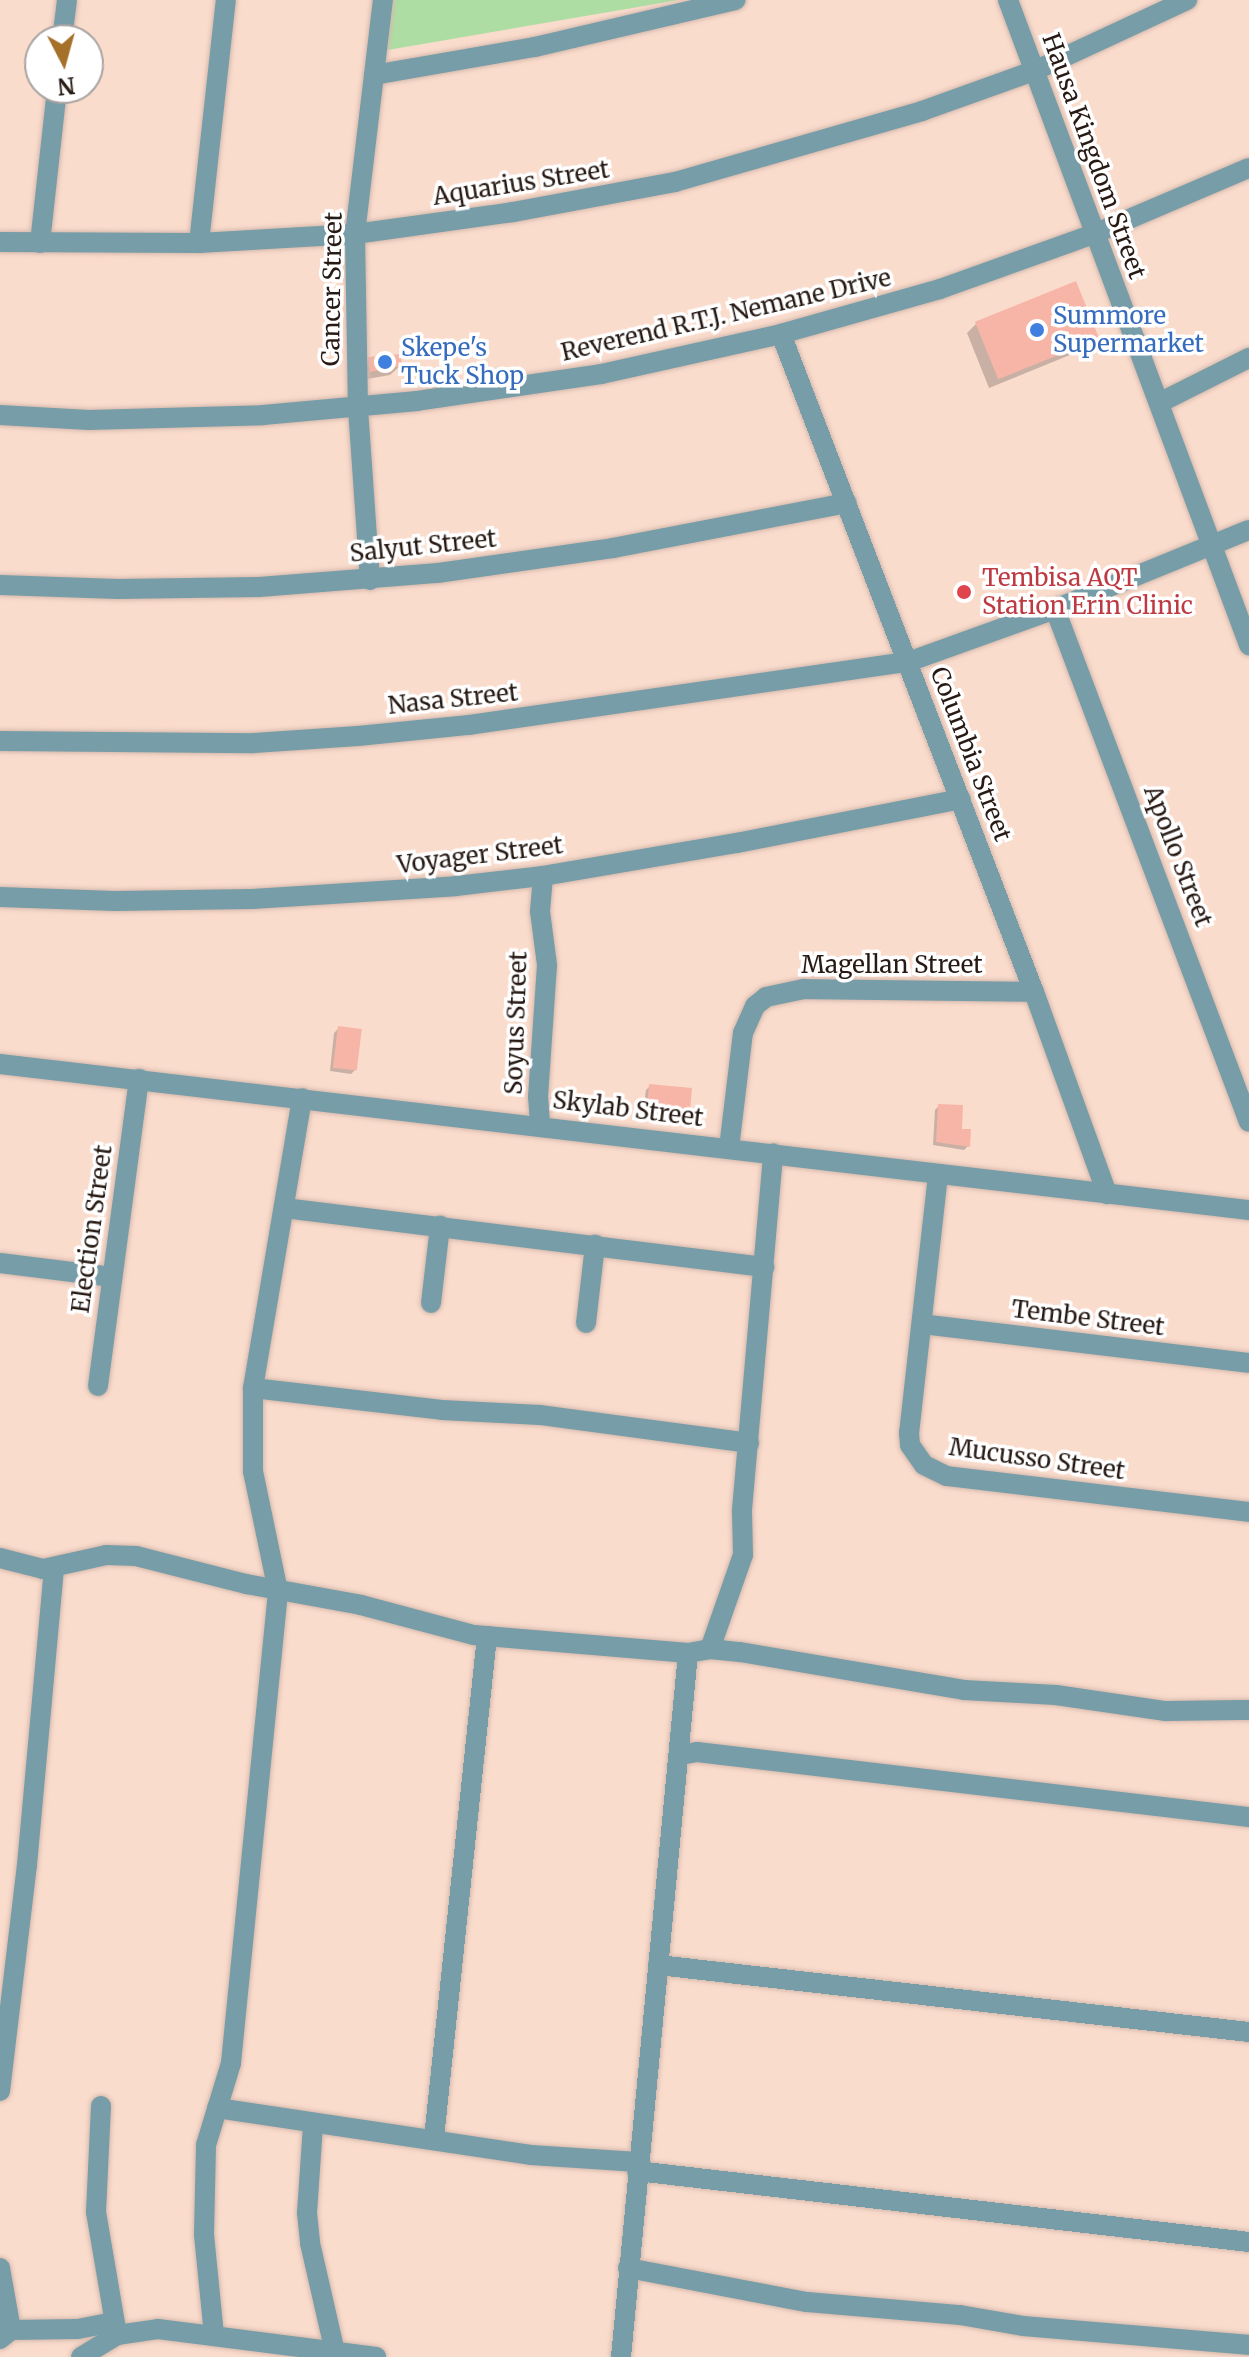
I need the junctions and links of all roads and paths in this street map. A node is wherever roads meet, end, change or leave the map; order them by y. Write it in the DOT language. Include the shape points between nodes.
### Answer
graph roads {
  1 [pos="67,0"];
  2 [pos="226,0"];
  3 [pos="383,0"];
  4 [pos="736,0"];
  5 [pos="1008,0"];
  6 [pos="1187,0"];
  7 [pos="64,24"];
  8 [pos="1034,71"];
  9 [pos="374,75"];
  10 [pos="55,104"];
  11 [pos="1249,168"];
  12 [pos="355,234"];
  13 [pos="1094,234"];
  14 [pos="0,242"];
  15 [pos="40,243"];
  16 [pos="199,243"];
  17 [pos="781,334"];
  18 [pos="1249,358"];
  19 [pos="1159,403"];
  20 [pos="358,408"];
  21 [pos="0,415"];
  22 [pos="847,503"];
  23 [pos="1249,530"];
  24 [pos="1212,547"];
  25 [pos="370,580"];
  26 [pos="0,585"];
  27 [pos="1055,609"];
  28 [pos="1249,645"];
  29 [pos="908,662"];
  30 [pos="0,741"];
  31 [pos="961,799"];
  32 [pos="543,876"];
  33 [pos="0,897"];
  34 [pos="1034,992"];
  35 [pos="0,1064"];
  36 [pos="139,1079"];
  37 [pos="302,1098"];
  38 [pos="1249,1122"];
  39 [pos="540,1124"];
  40 [pos="729,1148"];
  41 [pos="773,1153"];
  42 [pos="938,1175"];
  43 [pos="1107,1194"];
  44 [pos="284,1208"];
  45 [pos="1249,1210"];
  46 [pos="440,1226"];
  47 [pos="595,1245"];
  48 [pos="0,1263"];
  49 [pos="764,1267"];
  50 [pos="112,1277"];
  51 [pos="431,1303"];
  52 [pos="586,1323"];
  53 [pos="922,1324"];
  54 [pos="1249,1363"];
  55 [pos="98,1386"];
  56 [pos="253,1388"];
  57 [pos="749,1443"];
  58 [pos="1249,1512"];
  59 [pos="0,1558"];
  60 [pos="54,1569"];
  61 [pos="278,1591"];
  62 [pos="487,1636"];
  63 [pos="710,1649"];
  64 [pos="688,1653"];
  65 [pos="1249,1710"];
  66 [pos="681,1755"];
  67 [pos="1249,1817"];
  68 [pos="658,1965"];
  69 [pos="1249,2032"];
  70 [pos="0,2091"];
  71 [pos="101,2106"];
  72 [pos="217,2108"];
  73 [pos="313,2125"];
  74 [pos="434,2138"];
  75 [pos="637,2166"];
  76 [pos="1249,2242"];
  77 [pos="0,2268"];
  78 [pos="628,2268"];
  79 [pos="116,2329"];
  80 [pos="6,2334"];
  81 [pos="214,2335"];
  82 [pos="1249,2345"];
  83 [pos="335,2352"];
  84 [pos="81,2357"];
  85 [pos="376,2357"];
  86 [pos="621,2357"];
  1 -- 7 [label="street"];
  2 -- 16 [label="street"];
  3 -- 9 [label="street, Cancer Street"];
  4 -- 9 [label="street" via="535,47"];
  5 -- 8 [label="street, Hausa Kingdom Street"];
  6 -- 8 [label="street, Aquarius Street"];
  8 -- 12 [label="street, Aquarius Street" via="877,125 675,182"];
  8 -- 13 [label="street, Hausa Kingdom Street"];
  9 -- 12 [label="street, Cancer Street"];
  10 -- 15 [label="street"];
  11 -- 13 [label="street, Reverend R.T.J. Nemane Drive"];
  12 -- 16 [label="street, Aquarius Street"];
  12 -- 20 [label="street, Cancer Street"];
  13 -- 17 [label="street, Reverend R.T.J. Nemane Drive" via="940,289"];
  13 -- 19 [label="street, Hausa Kingdom Street"];
  14 -- 15 [label="street, Aquarius Street"];
  15 -- 16 [label="street, Aquarius Street"];
  17 -- 20 [label="street, Reverend R.T.J. Nemane Drive" via="521,388"];
  17 -- 22 [label="street, Columbia Street"];
  18 -- 19 [label="street"];
  19 -- 24 [label="street, Hausa Kingdom Street"];
  20 -- 21 [label="street, Reverend R.T.J. Nemane Drive" via="205,418"];
  20 -- 25 [label="street, Cancer Street"];
  22 -- 25 [label="street, Salyut Street" via="613,548"];
  22 -- 29 [label="street, Columbia Street"];
  23 -- 24 [label="street, Nasa Street"];
  24 -- 27 [label="street, Nasa Street"];
  24 -- 28 [label="street, Hausa Kingdom Street"];
  25 -- 26 [label="street, Salyut Street" via="188,589"];
  27 -- 29 [label="street, Nasa Street"];
  27 -- 38 [label="street, Apollo Street"];
  29 -- 30 [label="street, Nasa Street" via="358,736 254,743"];
  29 -- 31 [label="street, Columbia Street"];
  31 -- 32 [label="street, Voyager Street"];
  31 -- 34 [label="street, Columbia Street"];
  32 -- 33 [label="street, Voyager Street" via="252,899"];
  32 -- 39 [label="street, Soyus Street" via="540,911 547,965"];
  34 -- 40 [label="street, Magellan Street" via="804,989 766,997 755,1006 743,1033"];
  34 -- 43 [label="street, Columbia Street"];
  35 -- 36 [label="street, Skylab Street"];
  36 -- 37 [label="street, Skylab Street"];
  36 -- 50 [label="street, Election Street"];
  37 -- 39 [label="street, Skylab Street"];
  37 -- 44 [label="street"];
  39 -- 40 [label="street, Skylab Street"];
  40 -- 41 [label="street, Skylab Street"];
  41 -- 42 [label="street, Skylab Street"];
  41 -- 49 [label="street"];
  42 -- 43 [label="street, Skylab Street"];
  42 -- 53 [label="street, Mucusso Street"];
  43 -- 45 [label="street, Skylab Street"];
  44 -- 46 [label="street"];
  44 -- 56 [label="street"];
  46 -- 47 [label="street"];
  46 -- 51 [label="street"];
  47 -- 49 [label="street"];
  47 -- 52 [label="street"];
  48 -- 50 [label="street"];
  49 -- 57 [label="street"];
  50 -- 55 [label="street, Election Street"];
  53 -- 54 [label="street, Tembe Street"];
  53 -- 58 [label="street, Mucusso Street" via="909,1433 915,1454 933,1471"];
  56 -- 57 [label="street" via="442,1410 540,1415"];
  56 -- 61 [label="street" via="253,1471"];
  57 -- 63 [label="street" via="743,1555"];
  59 -- 60 [label="street"];
  60 -- 61 [label="street" via="119,1554"];
  60 -- 70 [label="street"];
  61 -- 62 [label="street"];
  61 -- 72 [label="street" via="231,2063"];
  62 -- 64 [label="street"];
  62 -- 74 [label="street"];
  63 -- 64 [label="street"];
  63 -- 65 [label="street" via="964,1690 1056,1695 1166,1711"];
  64 -- 66 [label="street"];
  66 -- 67 [label="street" via="697,1752"];
  66 -- 68 [label="street"];
  68 -- 69 [label="street"];
  68 -- 75 [label="street"];
  71 -- 79 [label="street" via="96,2212"];
  72 -- 73 [label="street"];
  72 -- 81 [label="street" via="206,2145 204,2211"];
  73 -- 74 [label="street"];
  73 -- 83 [label="street" via="307,2213"];
  74 -- 75 [label="street"];
  75 -- 76 [label="street"];
  75 -- 78 [label="street"];
  77 -- 80 [label="street"];
  78 -- 82 [label="street" via="807,2302"];
  78 -- 86 [label="street"];
  79 -- 80 [label="street"];
  79 -- 81 [label="street"];
  79 -- 84 [label="street"];
  81 -- 83 [label="street"];
  83 -- 85 [label="street"];
}
